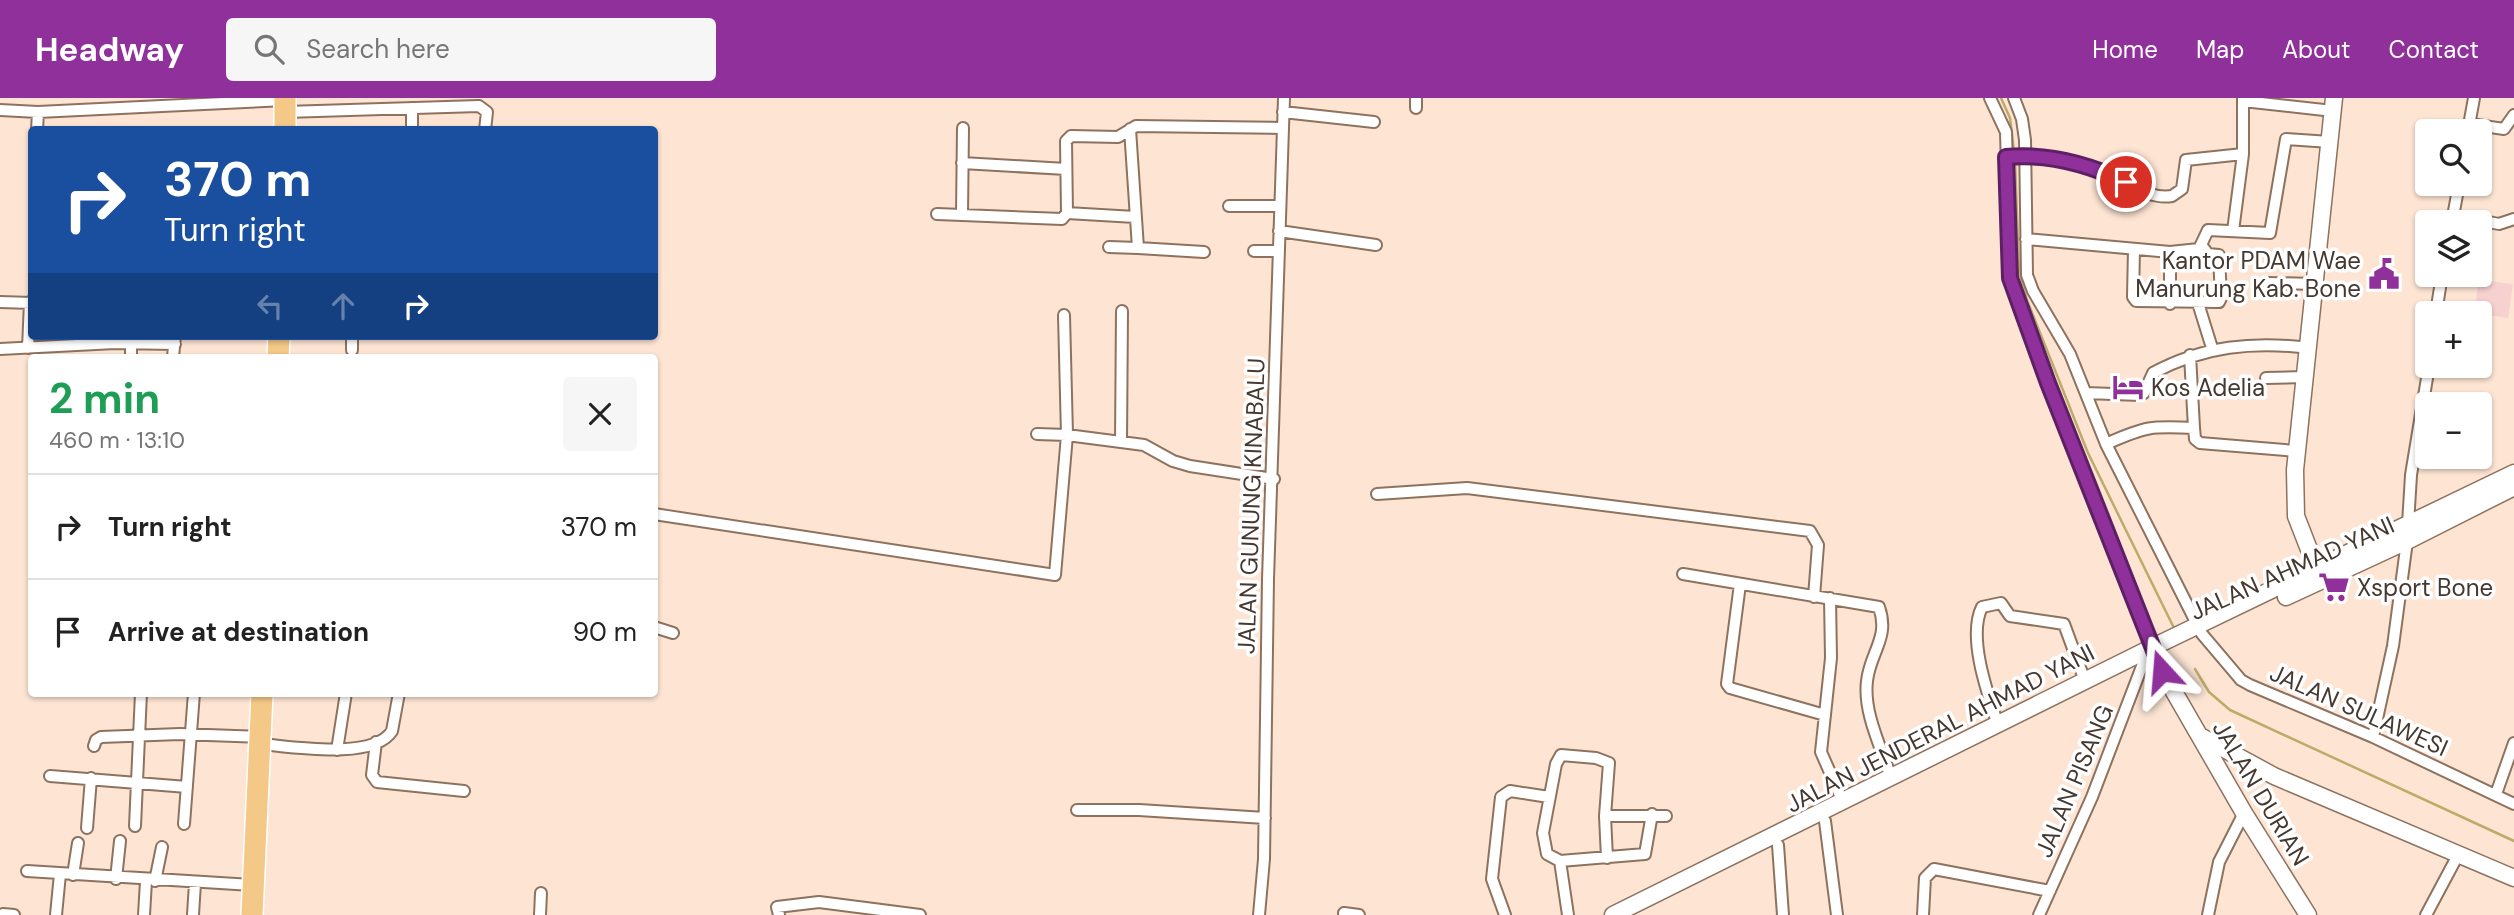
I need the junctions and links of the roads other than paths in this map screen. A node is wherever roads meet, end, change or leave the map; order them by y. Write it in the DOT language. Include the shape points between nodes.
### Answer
graph roads {
  1 [pos="12,98"];
  2 [pos="1284,98"];
  3 [pos="1990,98"];
  4 [pos="2014,98"];
  5 [pos="2474,98"];
  6 [pos="2243,99"];
  7 [pos="480,102"];
  8 [pos="2333,105"];
  9 [pos="412,107"];
  10 [pos="285,110"];
  11 [pos="5,111"];
  12 [pos="38,112"];
  13 [pos="1283,112"];
  14 [pos="2514,115"];
  15 [pos="2470,119"];
  16 [pos="1374,121"];
  17 [pos="37,126"];
  18 [pos="412,126"];
  19 [pos="485,126"];
  20 [pos="963,128"];
  21 [pos="1282,128"];
  22 [pos="2492,128"];
  23 [pos="1130,129"];
  24 [pos="2330,142"];
  25 [pos="2243,154"];
  26 [pos="2016,156"];
  27 [pos="962,163"];
  28 [pos="1066,169"];
  29 [pos="1229,206"];
  30 [pos="1280,206"];
  31 [pos="1067,213"];
  32 [pos="937,214"];
  33 [pos="962,214"];
  34 [pos="1135,217"];
  35 [pos="2514,219"];
  36 [pos="2492,223"];
  37 [pos="1279,231"];
  38 [pos="2233,232"];
  39 [pos="2026,239"];
  40 [pos="1376,245"];
  41 [pos="2202,246"];
  42 [pos="1110,247"];
  43 [pos="1138,248"];
  44 [pos="2134,249"];
  45 [pos="1254,251"];
  46 [pos="1279,251"];
  47 [pos="1204,252"];
  48 [pos="2170,252"];
  49 [pos="2268,283"];
  50 [pos="2317,284"];
  51 [pos="0,302"];
  52 [pos="28,303"];
  53 [pos="2170,303"];
  54 [pos="2197,303"];
  55 [pos="1122,311"];
  56 [pos="1063,315"];
  57 [pos="29,340"];
  58 [pos="106,340"];
  59 [pos="175,340"];
  60 [pos="352,340"];
  61 [pos="131,343"];
  62 [pos="86,344"];
  63 [pos="28,348"];
  64 [pos="2212,348"];
  65 [pos="2310,348"];
  66 [pos="0,349"];
  67 [pos="352,350"];
  68 [pos="42,352"];
  69 [pos="85,354"];
  70 [pos="131,354"];
  71 [pos="2190,355"];
  72 [pos="2306,377"];
  73 [pos="2266,378"];
  74 [pos="2427,378"];
  75 [pos="2086,393"];
  76 [pos="2194,428"];
  77 [pos="1037,435"];
  78 [pos="1067,435"];
  79 [pos="1121,442"];
  80 [pos="2106,444"];
  81 [pos="2296,451"];
  82 [pos="2514,473"];
  83 [pos="1274,480"];
  84 [pos="2514,486"];
  85 [pos="1377,494"];
  86 [pos="658,515"];
  87 [pos="2407,534"];
  88 [pos="2317,570"];
  89 [pos="1683,574"];
  90 [pos="1740,584"];
  91 [pos="1814,597"];
  92 [pos="1830,598"];
  93 [pos="658,628"];
  94 [pos="2196,632"];
  95 [pos="673,633"];
  96 [pos="2157,651"];
  97 [pos="2085,681"];
  98 [pos="141,697"];
  99 [pos="194,697"];
  100 [pos="262,697"];
  101 [pos="345,697"];
  102 [pos="398,697"];
  103 [pos="1825,715"];
  104 [pos="1998,725"];
  105 [pos="192,735"];
  106 [pos="141,737"];
  107 [pos="2202,737"];
  108 [pos="2373,737"];
  109 [pos="260,741"];
  110 [pos="376,742"];
  111 [pos="2514,743"];
  112 [pos="94,746"];
  113 [pos="337,750"];
  114 [pos="50,776"];
  115 [pos="91,778"];
  116 [pos="1891,778"];
  117 [pos="136,781"];
  118 [pos="187,787"];
  119 [pos="464,791"];
  120 [pos="2496,794"];
  121 [pos="1549,797"];
  122 [pos="1843,802"];
  123 [pos="2514,804"];
  124 [pos="1077,810"];
  125 [pos="2244,813"];
  126 [pos="1652,814"];
  127 [pos="1605,816"];
  128 [pos="1666,816"];
  129 [pos="1265,818"];
  130 [pos="1825,821"];
  131 [pos="184,824"];
  132 [pos="135,826"];
  133 [pos="87,828"];
  134 [pos="120,841"];
  135 [pos="78,843"];
  136 [pos="1778,845"];
  137 [pos="162,847"];
  138 [pos="2458,855"];
  139 [pos="1608,858"];
  140 [pos="1560,861"];
  141 [pos="27,871"];
  142 [pos="60,874"];
  143 [pos="73,875"];
  144 [pos="2514,878"];
  145 [pos="116,879"];
  146 [pos="151,881"];
  147 [pos="1694,881"];
  148 [pos="195,883"];
  149 [pos="252,885"];
  150 [pos="2050,891"];
  151 [pos="541,893"];
  152 [pos="1344,913"];
  153 [pos="56,915"];
  154 [pos="144,915"];
  155 [pos="193,915"];
  156 [pos="252,915"];
  157 [pos="540,915"];
  158 [pos="779,915"];
  159 [pos="920,915"];
  160 [pos="1259,915"];
  161 [pos="1359,915"];
  162 [pos="1505,915"];
  163 [pos="1568,915"];
  164 [pos="1613,915"];
  165 [pos="1636,915"];
  166 [pos="1783,915"];
  167 [pos="1837,915"];
  168 [pos="1923,915"];
  169 [pos="2039,915"];
  170 [pos="2208,915"];
  171 [pos="2308,915"];
  172 [pos="2426,915"];
  1 -- 11 [label="street"];
  2 -- 13 [label="street, JALAN GUNUNG KINABALU"];
  3 -- 26 [label="street"];
  4 -- 26 [label="street" via="2022,119"];
  5 -- 15 [label="street"];
  6 -- 8 [label="street"];
  6 -- 25 [label="street"];
  7 -- 9 [label="street"];
  7 -- 19 [label="street" via="487,112"];
  8 -- 24 [label="main road"];
  9 -- 10 [label="street"];
  9 -- 18 [label="street"];
  10 -- 12 [label="street"];
  11 -- 12 [label="street"];
  12 -- 17 [label="street"];
  13 -- 16 [label="street"];
  13 -- 21 [label="street, JALAN GUNUNG KINABALU"];
  14 -- 22 [label="street" via="2504,129"];
  20 -- 27 [label="street"];
  21 -- 23 [label="street" via="1136,125"];
  21 -- 30 [label="street, JALAN GUNUNG KINABALU"];
  23 -- 28 [label="street" via="1118,137 1069,137"];
  23 -- 34 [label="street"];
  24 -- 38 [label="street" via="2286,139 2270,233"];
  24 -- 50 [label="main road"];
  25 -- 26 [label="street" via="2187,159 2182,189 2166,197 2142,192 2081,164"];
  25 -- 38 [label="street"];
  26 -- 39 [label="street, JALAN SULAWESI"];
  26 -- 96 [label="street" via="2010,278"];
  27 -- 28 [label="street"];
  27 -- 33 [label="street"];
  28 -- 31 [label="street"];
  29 -- 30 [label="street"];
  30 -- 37 [label="street, JALAN GUNUNG KINABALU"];
  31 -- 33 [label="street" via="1059,220"];
  31 -- 34 [label="street"];
  32 -- 33 [label="street"];
  34 -- 43 [label="street"];
  35 -- 36 [label="street"];
  37 -- 40 [label="street"];
  37 -- 46 [label="street, JALAN GUNUNG KINABALU"];
  38 -- 41 [label="street" via="2205,231"];
  39 -- 44 [label="street"];
  39 -- 75 [label="street, JALAN SULAWESI" via="2027,275 2033,292 2070,354"];
  41 -- 48 [label="street"];
  41 -- 54 [label="street" via="2208,254 2219,255 2221,298"];
  42 -- 43 [label="street"];
  43 -- 47 [label="street"];
  44 -- 48 [label="street"];
  44 -- 53 [label="street" via="2136,301"];
  45 -- 46 [label="street"];
  46 -- 83 [label="street, JALAN GUNUNG KINABALU"];
  48 -- 53 [label="street"];
  49 -- 50 [label="street"];
  50 -- 65 [label="main road"];
  51 -- 52 [label="street"];
  53 -- 54 [label="street"];
  54 -- 64 [label="street"];
  55 -- 79 [label="street"];
  56 -- 78 [label="street"];
  57 -- 63 [label="street"];
  58 -- 61 [label="street"];
  58 -- 62 [label="street"];
  59 -- 61 [label="street"];
  60 -- 67 [label="street"];
  61 -- 70 [label="street"];
  62 -- 68 [label="street"];
  62 -- 69 [label="street"];
  63 -- 66 [label="street"];
  63 -- 68 [label="street"];
  64 -- 65 [label="street"];
  64 -- 71 [label="street"];
  65 -- 72 [label="main road"];
  71 -- 75 [label="street" via="2153,373 2140,395"];
  71 -- 76 [label="street"];
  72 -- 73 [label="street"];
  72 -- 81 [label="main road"];
  74 -- 87 [label="street"];
  75 -- 80 [label="street, JALAN SULAWESI"];
  76 -- 80 [label="street" via="2143,427"];
  76 -- 81 [label="street" via="2200,443"];
  77 -- 78 [label="street"];
  78 -- 79 [label="street"];
  78 -- 86 [label="street" via="1055,575"];
  79 -- 83 [label="street" via="1147,446 1190,466"];
  80 -- 94 [label="street, JALAN SULAWESI"];
  81 -- 88 [label="main road" via="2296,516"];
  82 -- 87 [label="main road"];
  83 -- 129 [label="street, JALAN GUNUNG KINABALU"];
  84 -- 87 [label="main road, JALAN AHMAD YANI"];
  85 -- 91 [label="street" via="1467,488 1810,531 1818,545"];
  87 -- 88 [label="main road"];
  87 -- 94 [label="main road, JALAN AHMAD YANI"];
  87 -- 108 [label="street" via="2393,646"];
  88 -- 94 [label="main road"];
  89 -- 90 [label="street"];
  90 -- 91 [label="street"];
  90 -- 103 [label="street" via="1727,684"];
  91 -- 92 [label="street"];
  92 -- 103 [label="street" via="1831,658"];
  92 -- 116 [label="street" via="1880,609 1884,630 1867,684 1872,723"];
  93 -- 95 [label="street"];
  94 -- 96 [label="main road, JALAN AHMAD YANI"];
  94 -- 108 [label="street, JALAN SULAWESI" via="2241,680"];
  96 -- 97 [label="main road, JALAN JENDERAL AHMAD YANI"];
  96 -- 107 [label="main road, JALAN DURIAN"];
  96 -- 130 [label="main road, JALAN AHMAD YANI"];
  96 -- 150 [label="street, JALAN PISANG"];
  97 -- 104 [label="main road, JALAN JENDERAL AHMAD YANI"];
  97 -- 104 [label="street" via="2064,624 2010,616 2001,603 1982,607 1978,615 1980,657"];
  98 -- 106 [label="street"];
  99 -- 105 [label="street"];
  100 -- 109 [label="highway"];
  101 -- 113 [label="street"];
  102 -- 110 [label="street" via="392,732"];
  103 -- 122 [label="street" via="1821,752"];
  104 -- 116 [label="main road, JALAN JENDERAL AHMAD YANI"];
  105 -- 106 [label="street"];
  105 -- 109 [label="street"];
  105 -- 118 [label="street"];
  106 -- 112 [label="street" via="101,737"];
  106 -- 117 [label="street"];
  107 -- 125 [label="main road, JALAN DURIAN"];
  107 -- 138 [label="main road" via="2274,776"];
  108 -- 120 [label="street, JALAN SULAWESI"];
  109 -- 113 [label="street"];
  109 -- 149 [label="highway"];
  110 -- 113 [label="street"];
  110 -- 119 [label="street" via="372,775 377,782"];
  111 -- 120 [label="street"];
  114 -- 115 [label="street"];
  115 -- 117 [label="street"];
  115 -- 133 [label="street"];
  116 -- 122 [label="main road, JALAN JENDERAL AHMAD YANI"];
  117 -- 118 [label="street"];
  117 -- 132 [label="street"];
  118 -- 131 [label="street"];
  120 -- 123 [label="street, JALAN SULAWESI"];
  121 -- 127 [label="street" via="1561,755 1607,761"];
  121 -- 140 [label="street" via="1543,832 1548,854"];
  121 -- 162 [label="street" via="1510,791 1501,797 1492,879"];
  122 -- 147 [label="main road, JALAN JENDERAL AHMAD YANI"];
  124 -- 129 [label="street"];
  125 -- 170 [label="street" via="2220,862"];
  125 -- 171 [label="main road, JALAN DURIAN"];
  126 -- 127 [label="street"];
  126 -- 128 [label="street"];
  126 -- 139 [label="street" via="1647,853"];
  127 -- 139 [label="street"];
  129 -- 160 [label="street, JALAN GUNUNG KINABALU"];
  130 -- 136 [label="main road, JALAN AHMAD YANI"];
  130 -- 167 [label="street"];
  134 -- 145 [label="street"];
  135 -- 143 [label="street"];
  136 -- 147 [label="main road, JALAN AHMAD YANI"];
  136 -- 166 [label="street"];
  137 -- 146 [label="street"];
  138 -- 144 [label="main road"];
  138 -- 172 [label="street"];
  139 -- 140 [label="street"];
  140 -- 163 [label="street"];
  141 -- 142 [label="street"];
  142 -- 143 [label="street"];
  142 -- 153 [label="street"];
  143 -- 145 [label="street"];
  145 -- 146 [label="street"];
  146 -- 148 [label="street"];
  146 -- 154 [label="street"];
  147 -- 164 [label="main road, JALAN JENDERAL AHMAD YANI"];
  147 -- 165 [label="main road, JALAN AHMAD YANI"];
  148 -- 149 [label="street"];
  148 -- 155 [label="street"];
  149 -- 156 [label="highway"];
  150 -- 168 [label="street" via="1934,869 1925,878"];
  150 -- 169 [label="street, JALAN PISANG"];
  151 -- 157 [label="street"];
  152 -- 161 [label="street"];
  158 -- 159 [label="street" via="776,907 819,902"];
}
